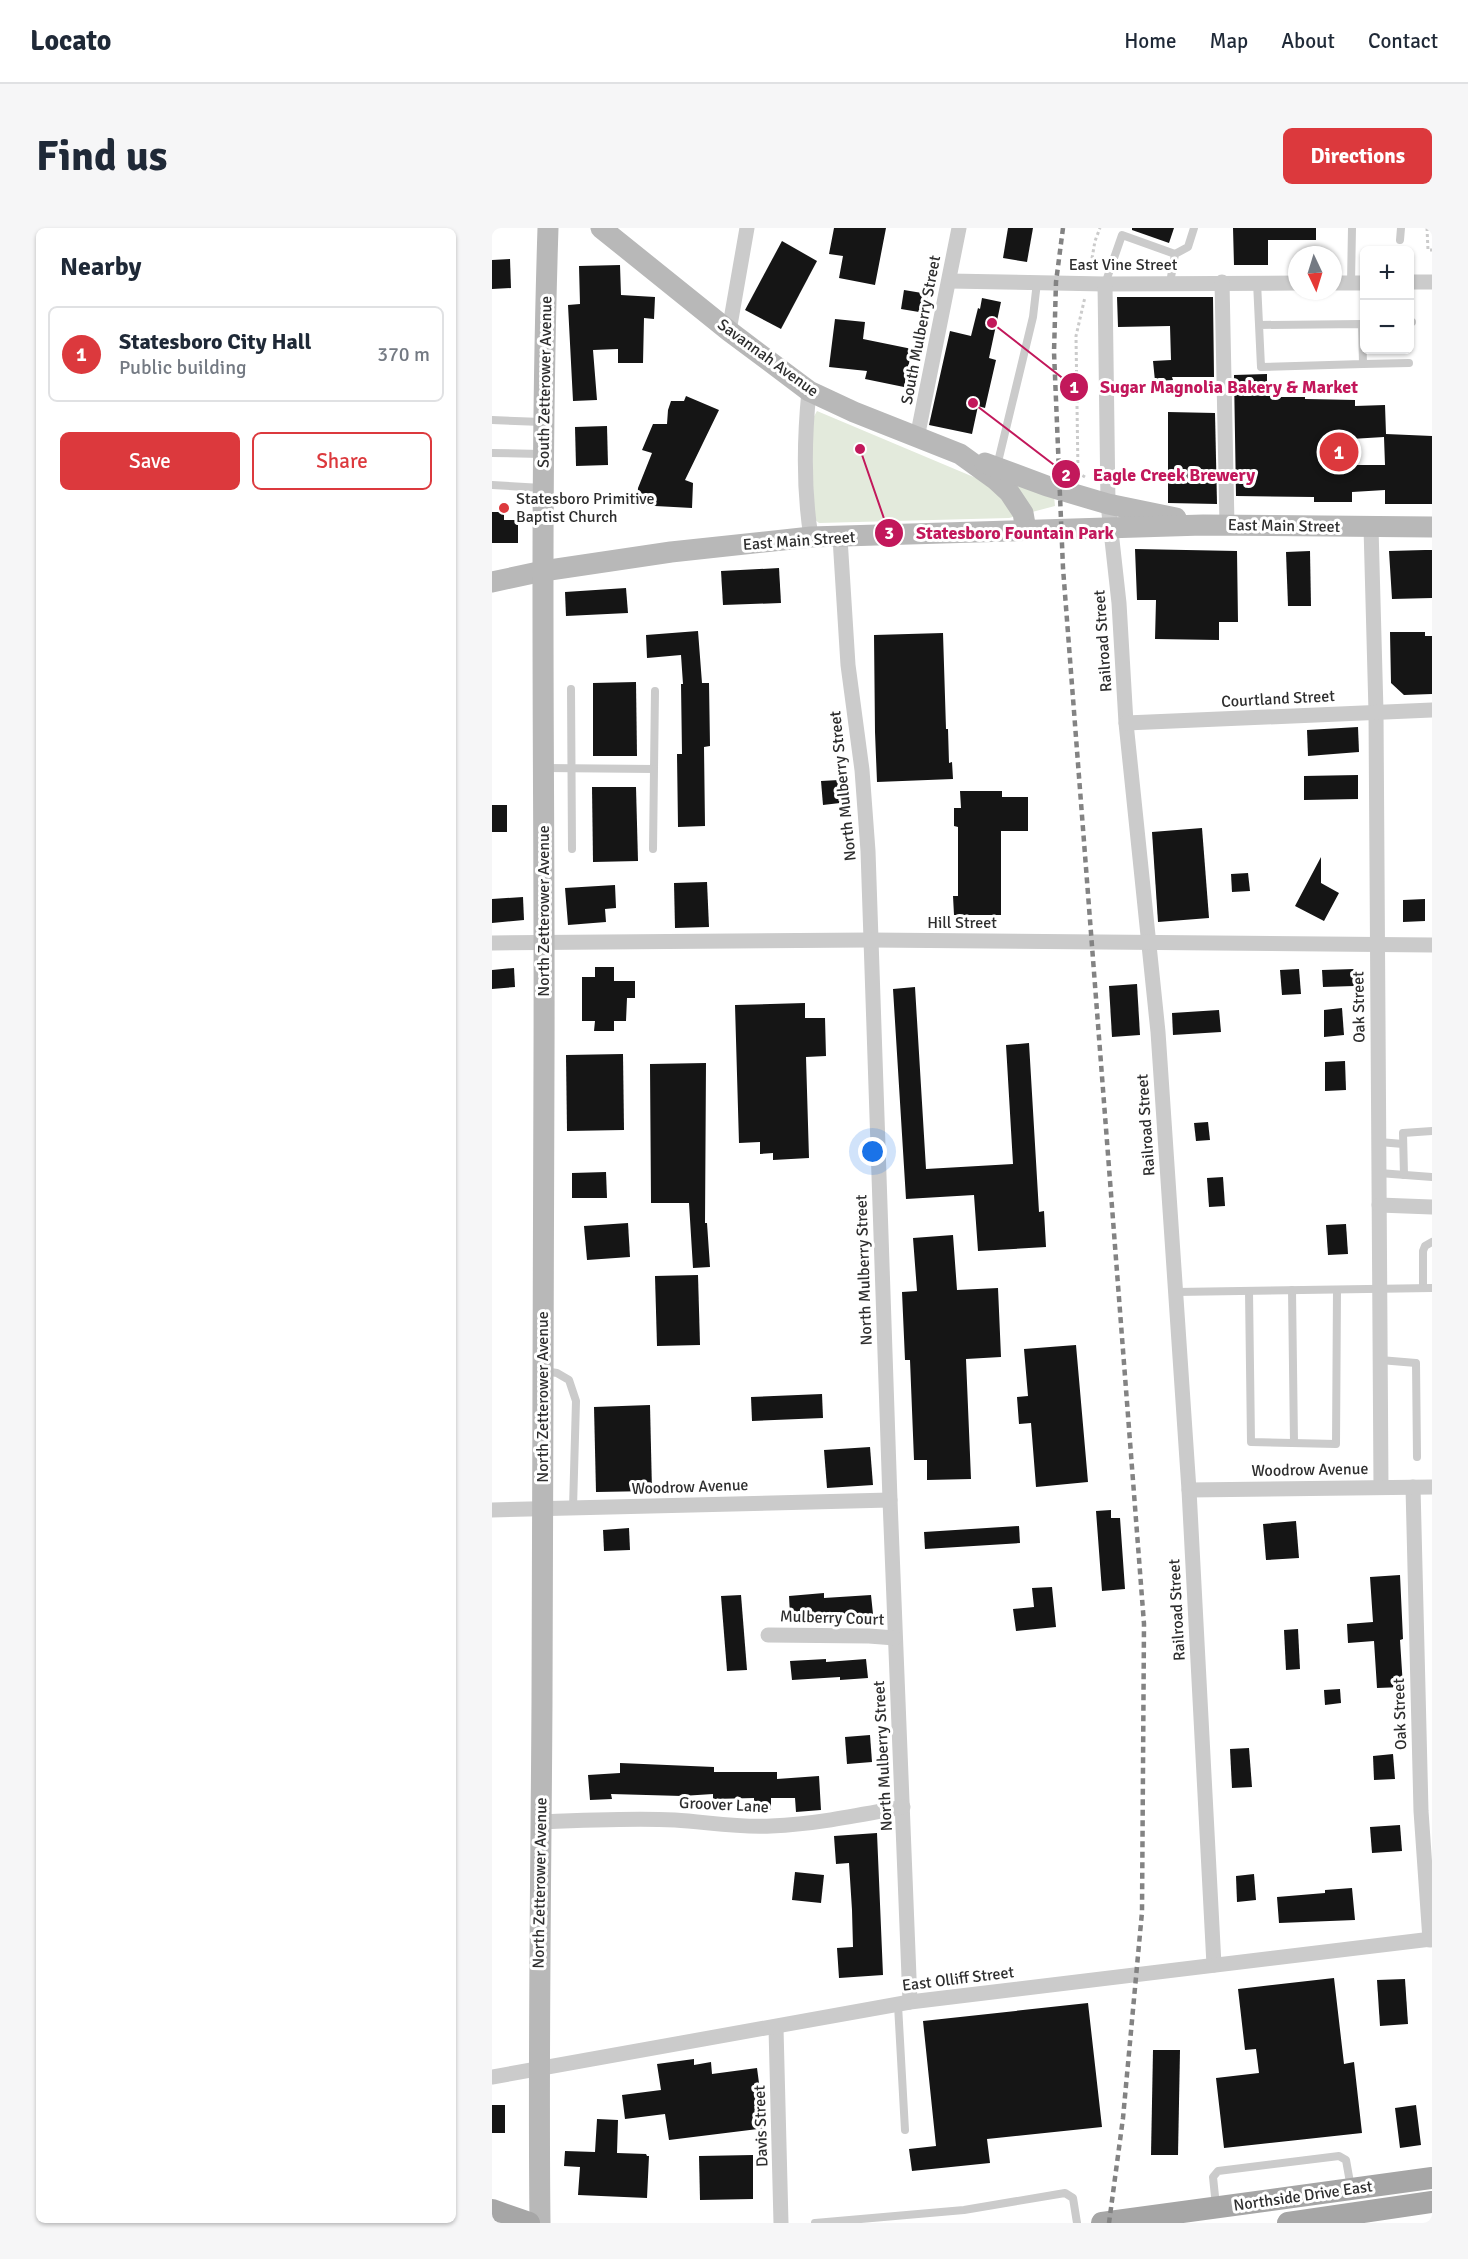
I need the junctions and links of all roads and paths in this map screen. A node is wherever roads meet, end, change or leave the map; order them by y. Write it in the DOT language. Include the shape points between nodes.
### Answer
graph roads {
  1 [pos="548,228"];
  2 [pos="601,228"];
  3 [pos="747,228"];
  4 [pos="959,228"];
  5 [pos="1100,228"];
  6 [pos="1194,228"];
  7 [pos="1352,228"];
  8 [pos="1401,228"];
  9 [pos="1427,228"];
  10 [pos="1123,232"];
  11 [pos="1400,240"];
  12 [pos="1432,250"];
  13 [pos="1175,254"];
  14 [pos="949,281"];
  15 [pos="1037,282"];
  16 [pos="1222,282"];
  17 [pos="1257,282"];
  18 [pos="1414,282"];
  19 [pos="1432,282"];
  20 [pos="1170,283"];
  21 [pos="1288,283"];
  22 [pos="1342,283"];
  23 [pos="1358,283"];
  24 [pos="1088,284"];
  25 [pos="1105,284"];
  26 [pos="1360,324"];
  27 [pos="1259,325"];
  28 [pos="729,331"];
  29 [pos="1363,354"];
  30 [pos="1409,363"];
  31 [pos="1363,364"];
  32 [pos="809,391"];
  33 [pos="492,420"];
  34 [pos="544,422"];
  35 [pos="917,438"];
  36 [pos="492,453"];
  37 [pos="543,454"];
  38 [pos="960,454"];
  39 [pos="997,468"];
  40 [pos="1086,478"];
  41 [pos="492,485"];
  42 [pos="543,488"];
  43 [pos="1108,504"];
  44 [pos="1203,525"];
  45 [pos="1227,525"];
  46 [pos="1111,527"];
  47 [pos="1371,527"];
  48 [pos="1432,527"];
  49 [pos="1026,530"];
  50 [pos="811,537"];
  51 [pos="840,537"];
  52 [pos="543,571"];
  53 [pos="492,582"];
  54 [pos="571,689"];
  55 [pos="655,691"];
  56 [pos="1432,710"];
  57 [pos="1376,712"];
  58 [pos="1126,723"];
  59 [pos="543,768"];
  60 [pos="571,768"];
  61 [pos="654,769"];
  62 [pos="572,849"];
  63 [pos="653,849"];
  64 [pos="870,940"];
  65 [pos="1148,941"];
  66 [pos="492,943"];
  67 [pos="545,944"];
  68 [pos="1376,944"];
  69 [pos="1432,945"];
  70 [pos="1432,1131"];
  71 [pos="1378,1142"];
  72 [pos="1403,1144"];
  73 [pos="1379,1173"];
  74 [pos="1404,1175"];
  75 [pos="1432,1177"];
  76 [pos="1379,1205"];
  77 [pos="1432,1207"];
  78 [pos="1432,1242"];
  79 [pos="1428,1288"];
  80 [pos="1380,1289"];
  81 [pos="1292,1290"];
  82 [pos="1337,1290"];
  83 [pos="1249,1291"];
  84 [pos="1176,1292"];
  85 [pos="1380,1360"];
  86 [pos="543,1371"];
  87 [pos="1294,1443"];
  88 [pos="1417,1456"];
  89 [pos="1381,1487"];
  90 [pos="1413,1487"];
  91 [pos="1432,1487"];
  92 [pos="1189,1490"];
  93 [pos="890,1500"];
  94 [pos="543,1509"];
  95 [pos="573,1509"];
  96 [pos="492,1510"];
  97 [pos="768,1635"];
  98 [pos="895,1638"];
  99 [pos="903,1807"];
  100 [pos="541,1822"];
  101 [pos="1431,1940"];
  102 [pos="1214,1965"];
  103 [pos="904,2003"];
  104 [pos="776,2028"];
  105 [pos="538,2068"];
  106 [pos="492,2077"];
  107 [pos="905,2130"];
  108 [pos="1432,2178"];
  109 [pos="1352,2189"];
  110 [pos="1432,2202"];
  111 [pos="1217,2208"];
  112 [pos="492,2210"];
  113 [pos="529,2223"];
  114 [pos="540,2223"];
  115 [pos="781,2223"];
  116 [pos="815,2223"];
  117 [pos="1077,2223"];
  118 [pos="1102,2223"];
  119 [pos="1288,2223"];
  1 -- 34 [label="street, South Zetterower Avenue"];
  2 -- 28 [label="street, Savannah Avenue"];
  3 -- 28 [label="street"];
  4 -- 14 [label="street, South Mulberry Street"];
  5 -- 24 [label="path"];
  6 -- 13 [label="lane" via="1188,247"];
  7 -- 23 [label="lane"];
  8 -- 11 [label="lane"];
  9 -- 12 [label="path" via="1428,249"];
  10 -- 13 [label="lane"];
  10 -- 25 [label="lane"];
  13 -- 20 [label="lane"];
  14 -- 15 [label="street, East Vine Street"];
  14 -- 35 [label="street, South Mulberry Street"];
  15 -- 24 [label="street, East Vine Street"];
  15 -- 39 [label="lane" via="1033,316"];
  16 -- 17 [label="street, East Vine Street"];
  16 -- 20 [label="street, East Vine Street"];
  16 -- 45 [label="street"];
  17 -- 21 [label="street, East Vine Street"];
  17 -- 27 [label="lane"];
  18 -- 19 [label="street"];
  20 -- 25 [label="street, East Vine Street"];
  22 -- 23 [label="street"];
  24 -- 25 [label="street, East Vine Street"];
  24 -- 40 [label="path" via="1076,336 1078,473"];
  25 -- 43 [label="street, Railroad Street"];
  26 -- 27 [label="lane"];
  27 -- 31 [label="lane" via="1261,367"];
  28 -- 32 [label="street, Savannah Avenue"];
  29 -- 31 [label="lane"];
  30 -- 31 [label="lane"];
  32 -- 35 [label="street, Savannah Avenue"];
  32 -- 50 [label="street" via="804,436 805,498"];
  33 -- 34 [label="lane"];
  34 -- 37 [label="street, South Zetterower Avenue"];
  35 -- 38 [label="street, Savannah Avenue"];
  36 -- 37 [label="lane"];
  37 -- 42 [label="street, South Zetterower Avenue"];
  38 -- 39 [label="street"];
  38 -- 49 [label="street, Savannah Avenue" via="1009,492 1023,513"];
  39 -- 43 [label="street"];
  41 -- 42 [label="lane"];
  42 -- 52 [label="street, South Zetterower Avenue"];
  43 -- 44 [label="street"];
  43 -- 46 [label="street, Railroad Street"];
  43 -- 49 [label="street"];
  44 -- 45 [label="street, East Main Street"];
  44 -- 46 [label="street, East Main Street"];
  45 -- 47 [label="street, East Main Street"];
  46 -- 49 [label="street, East Main Street"];
  46 -- 58 [label="street, Railroad Street"];
  47 -- 48 [label="street, East Main Street"];
  47 -- 57 [label="street, Oak Street"];
  49 -- 51 [label="street, East Main Street"];
  50 -- 51 [label="street, East Main Street"];
  50 -- 52 [label="street, East Main Street"];
  51 -- 64 [label="street, North Mulberry Street" via="848,665 867,828"];
  52 -- 53 [label="street, East Main Street"];
  52 -- 59 [label="street, North Zetterower Avenue"];
  54 -- 60 [label="lane"];
  55 -- 61 [label="lane"];
  56 -- 57 [label="street, Courtland Street"];
  57 -- 58 [label="street, Courtland Street"];
  57 -- 68 [label="street, Oak Street"];
  58 -- 65 [label="street, Railroad Street"];
  59 -- 60 [label="lane"];
  59 -- 67 [label="street, North Zetterower Avenue"];
  60 -- 61 [label="lane"];
  60 -- 62 [label="lane"];
  61 -- 63 [label="lane"];
  64 -- 65 [label="street, Hill Street"];
  64 -- 67 [label="street, Hill Street"];
  64 -- 93 [label="street, North Mulberry Street"];
  65 -- 68 [label="street, Hill Street"];
  65 -- 84 [label="street, Railroad Street"];
  66 -- 67 [label="street, Hill Street"];
  67 -- 86 [label="street, North Zetterower Avenue"];
  68 -- 69 [label="street, Hill Street"];
  68 -- 71 [label="street, Oak Street"];
  70 -- 72 [label="lane" via="1403,1133"];
  71 -- 72 [label="lane"];
  71 -- 73 [label="street, Oak Street"];
  72 -- 74 [label="lane"];
  73 -- 74 [label="lane"];
  73 -- 76 [label="street, Oak Street"];
  74 -- 75 [label="lane"];
  76 -- 77 [label="street"];
  76 -- 80 [label="street, Oak Street"];
  78 -- 79 [label="lane" via="1423,1251"];
  79 -- 80 [label="lane"];
  80 -- 82 [label="lane"];
  80 -- 85 [label="street, Oak Street"];
  81 -- 82 [label="lane"];
  81 -- 83 [label="lane"];
  81 -- 87 [label="lane"];
  82 -- 87 [label="lane" via="1336,1444"];
  83 -- 84 [label="lane"];
  83 -- 87 [label="lane" via="1251,1442"];
  84 -- 92 [label="street, Railroad Street"];
  85 -- 88 [label="lane" via="1416,1363"];
  85 -- 89 [label="street, Oak Street"];
  86 -- 94 [label="street, North Zetterower Avenue"];
  86 -- 95 [label="lane" via="557,1372 569,1380 576,1401"];
  89 -- 90 [label="street, Woodrow Avenue"];
  89 -- 92 [label="street, Woodrow Avenue"];
  90 -- 91 [label="street, Woodrow Avenue"];
  90 -- 101 [label="street, Oak Street" via="1421,1811"];
  92 -- 102 [label="street, Railroad Street"];
  93 -- 95 [label="street, Woodrow Avenue"];
  93 -- 98 [label="street, North Mulberry Street"];
  94 -- 95 [label="street, Woodrow Avenue"];
  94 -- 96 [label="street, Woodrow Avenue"];
  94 -- 100 [label="street, North Zetterower Avenue"];
  97 -- 98 [label="street, Mulberry Court"];
  98 -- 99 [label="street, North Mulberry Street"];
  99 -- 100 [label="street, Groover Lane" via="770,1827 677,1820"];
  99 -- 103 [label="street, North Mulberry Street"];
  100 -- 105 [label="street, North Zetterower Avenue"];
  101 -- 102 [label="street, East Olliff Street"];
  102 -- 103 [label="street, East Olliff Street"];
  103 -- 104 [label="street, East Olliff Street"];
  103 -- 107 [label="lane"];
  104 -- 105 [label="street, East Olliff Street"];
  104 -- 115 [label="street, Davis Street"];
  105 -- 106 [label="street, East Olliff Street"];
  105 -- 114 [label="street, North Zetterower Avenue"];
  108 -- 109 [label="main road, Northside Drive East"];
  109 -- 111 [label="main road, Northside Drive East"];
  109 -- 111 [label="lane" via="1346,2160 1339,2156 1218,2171 1213,2177"];
  110 -- 119 [label="main road, Northside Drive East"];
  111 -- 118 [label="main road, Northside Drive East"];
  112 -- 113 [label="main road"];
  116 -- 117 [label="lane" via="964,2210 1065,2193 1073,2198"];
}
